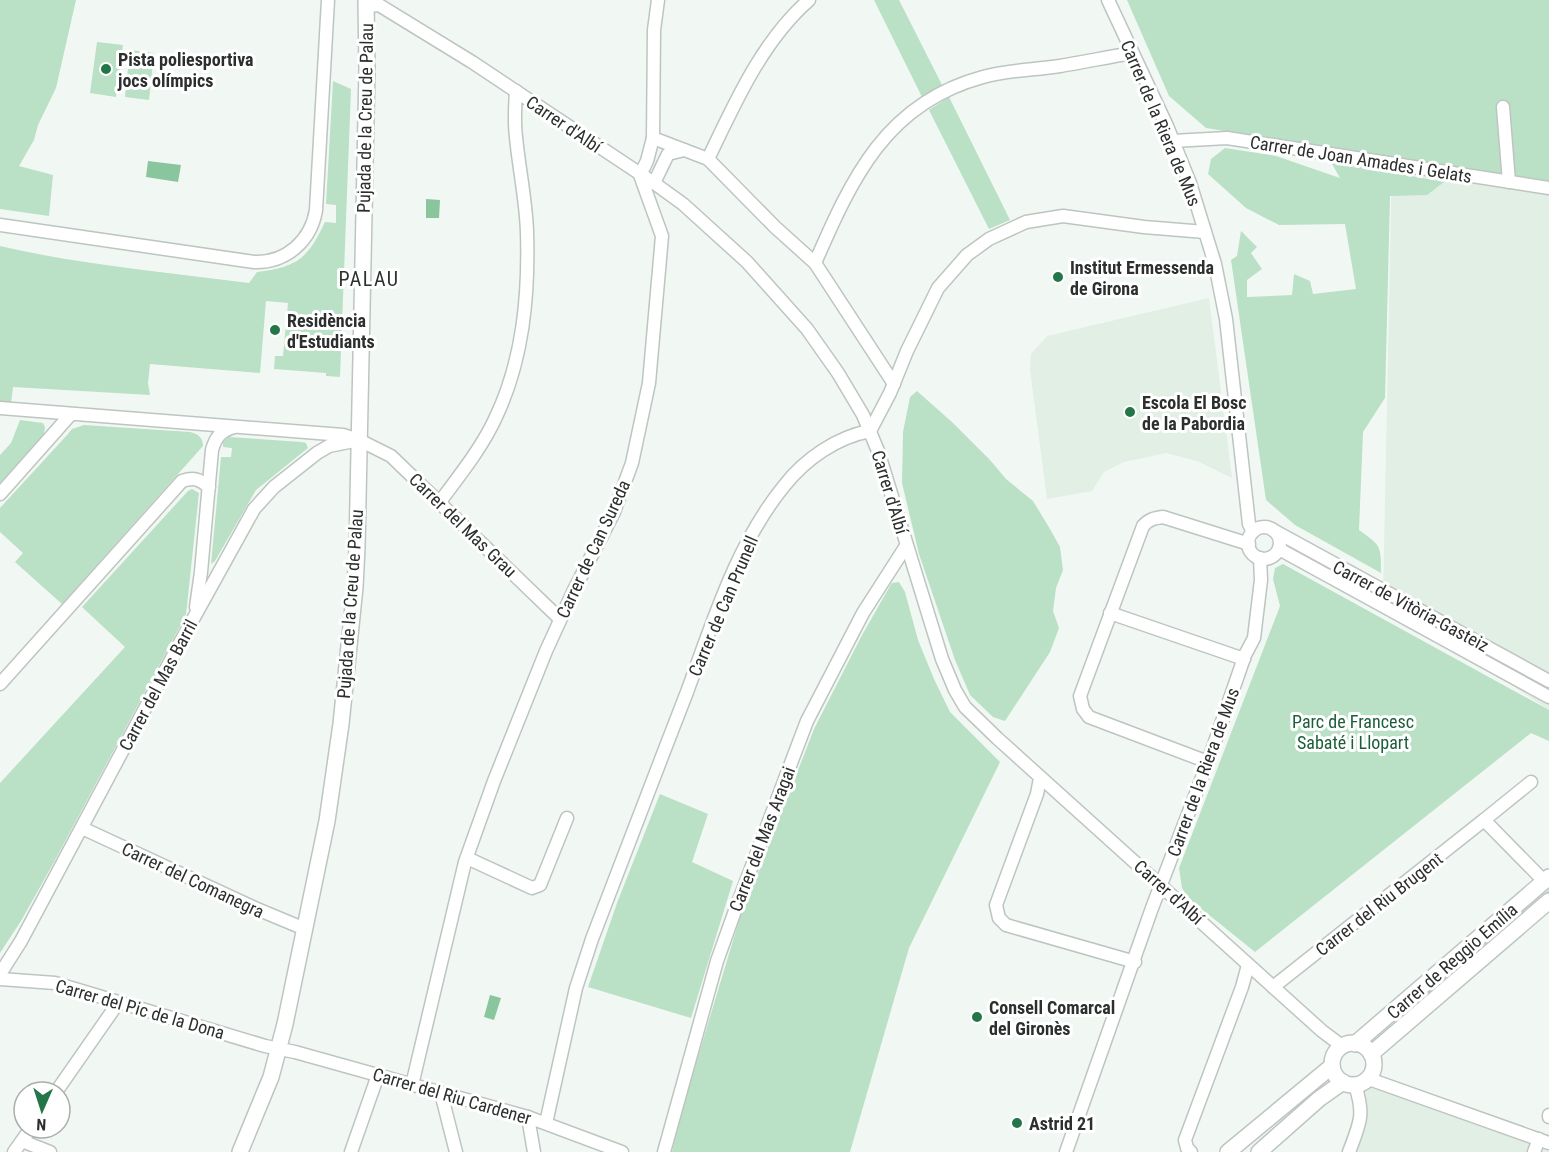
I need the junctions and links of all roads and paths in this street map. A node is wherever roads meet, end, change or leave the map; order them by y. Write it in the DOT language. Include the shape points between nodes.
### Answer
graph roads {
  1 [pos="328,0"];
  2 [pos="658,0"];
  3 [pos="809,0"];
  4 [pos="1108,0"];
  5 [pos="366,3"];
  6 [pos="1132,53"];
  7 [pos="516,91"];
  8 [pos="1503,107"];
  9 [pos="653,138"];
  10 [pos="1173,141"];
  11 [pos="684,150"];
  12 [pos="708,159"];
  13 [pos="640,175"];
  14 [pos="1509,182"];
  15 [pos="654,183"];
  16 [pos="1549,188"];
  17 [pos="0,225"];
  18 [pos="1205,232"];
  19 [pos="815,263"];
  20 [pos="894,384"];
  21 [pos="0,408"];
  22 [pos="70,414"];
  23 [pos="188,422"];
  24 [pos="236,426"];
  25 [pos="870,431"];
  26 [pos="358,441"];
  27 [pos="212,450"];
  28 [pos="209,488"];
  29 [pos="0,494"];
  30 [pos="440,503"];
  31 [pos="1273,530"];
  32 [pos="1251,538"];
  33 [pos="906,546"];
  34 [pos="1279,549"];
  35 [pos="1260,558"];
  36 [pos="202,564"];
  37 [pos="216,576"];
  38 [pos="1110,613"];
  39 [pos="194,618"];
  40 [pos="560,619"];
  41 [pos="1244,659"];
  42 [pos="1549,681"];
  43 [pos="0,684"];
  44 [pos="1549,697"];
  45 [pos="1208,762"];
  46 [pos="1040,778"];
  47 [pos="1531,782"];
  48 [pos="567,818"];
  49 [pos="1484,820"];
  50 [pos="82,828"];
  51 [pos="467,858"];
  52 [pos="1547,879"];
  53 [pos="1161,887"];
  54 [pos="1549,901"];
  55 [pos="305,929"];
  56 [pos="1135,962"];
  57 [pos="1248,965"];
  58 [pos="0,974"];
  59 [pos="0,979"];
  60 [pos="1273,987"];
  61 [pos="118,1003"];
  62 [pos="1348,1045"];
  63 [pos="278,1049"];
  64 [pos="1371,1054"];
  65 [pos="1332,1066"];
  66 [pos="378,1075"];
  67 [pos="1370,1078"];
  68 [pos="64,1080"];
  69 [pos="1349,1084"];
  70 [pos="412,1085"];
  71 [pos="441,1093"];
  72 [pos="528,1117"];
  73 [pos="546,1123"];
  74 [pos="22,1141"];
  75 [pos="1544,1141"];
  76 [pos="14,1152"];
  77 [pos="50,1152"];
  78 [pos="240,1152"];
  79 [pos="351,1152"];
  80 [pos="456,1152"];
  81 [pos="534,1152"];
  82 [pos="622,1152"];
  83 [pos="664,1152"];
  84 [pos="1066,1152"];
  85 [pos="1191,1152"];
  86 [pos="1228,1152"];
  87 [pos="1259,1152"];
  88 [pos="1349,1152"];
  89 [pos="1534,1152"];
  1 -- 17 [label="street" via="316,210 307,234 289,253 269,261 248,262"];
  2 -- 9 [label="street"];
  3 -- 12 [label="street" via="777,33"];
  4 -- 6 [label="street, Carrer de la Riera de Mus"];
  5 -- 7 [label="street, Carrer d'Albí" via="379,5"];
  5 -- 26 [label="street, Pujada de la Creu de Palau"];
  6 -- 10 [label="street, Carrer de la Riera de Mus"];
  6 -- 19 [label="street" via="983,77 921,104 884,138 866,161"];
  7 -- 13 [label="street, Carrer d'Albí"];
  7 -- 30 [label="street" via="515,135 527,232 524,324 507,392 494,422"];
  8 -- 14 [label="street"];
  9 -- 11 [label="street"];
  9 -- 13 [label="street"];
  10 -- 14 [label="street, Carrer de Joan Amades i Gelats" via="1227,138"];
  10 -- 18 [label="street, Carrer de la Riera de Mus" via="1191,183"];
  11 -- 12 [label="street"];
  11 -- 15 [label="street" via="668,154"];
  12 -- 19 [label="street"];
  13 -- 15 [label="street, Carrer d'Albí"];
  13 -- 40 [label="street, Carrer de Can Sureda" via="662,236 645,406 632,463 614,512"];
  14 -- 16 [label="street, Carrer de Joan Amades i Gelats"];
  15 -- 25 [label="street, Carrer d'Albí" via="747,262 807,329 838,373"];
  18 -- 20 [label="street" via="1063,216 1026,222 1004,232 967,255 938,288"];
  18 -- 32 [label="street, Carrer de la Riera de Mus" via="1226,320"];
  19 -- 20 [label="street"];
  20 -- 25 [label="street"];
  21 -- 22 [label="street, Carrer del Mas Grau"];
  22 -- 23 [label="street, Carrer del Mas Grau"];
  22 -- 29 [label="street"];
  23 -- 24 [label="street, Carrer del Mas Grau"];
  23 -- 27 [label="street" via="204,430"];
  24 -- 26 [label="street, Carrer del Mas Grau" via="343,435"];
  24 -- 27 [label="street" via="218,434"];
  25 -- 33 [label="street, Carrer d'Albí"];
  25 -- 73 [label="street, Carrer de Can Prunell" via="850,435 797,472 760,521 736,566 582,968"];
  26 -- 30 [label="street, Carrer del Mas Grau" via="391,456"];
  26 -- 37 [label="street, Carrer del Mas Barril" via="317,453 274,487 254,509"];
  26 -- 55 [label="street, Pujada de la Creu de Palau" via="355,587 346,677 334,782"];
  27 -- 28 [label="street"];
  28 -- 36 [label="street"];
  28 -- 43 [label="street" via="192,478 182,482"];
  30 -- 40 [label="street, Carrer del Mas Grau"];
  31 -- 32 [label="street" via="1263,527"];
  31 -- 34 [label="street" via="1279,538"];
  31 -- 42 [label="street, Carrer de Vitòria-Gasteiz"];
  32 -- 35 [label="street" via="1252,553"];
  32 -- 38 [label="street" via="1154,518 1143,526"];
  33 -- 46 [label="street, Carrer d'Albí" via="955,690 965,707"];
  33 -- 83 [label="street, Carrer del Mas Aragai" via="863,613 807,721 717,962"];
  34 -- 35 [label="street" via="1270,557"];
  34 -- 44 [label="street, Carrer de Vitòria-Gasteiz"];
  35 -- 41 [label="street, Carrer de la Riera de Mus" via="1254,638"];
  36 -- 37 [label="street"];
  36 -- 39 [label="street"];
  37 -- 39 [label="street, Carrer del Mas Barril"];
  38 -- 41 [label="street"];
  38 -- 45 [label="street" via="1080,696 1083,710 1089,717"];
  39 -- 50 [label="street, Carrer del Mas Barril"];
  40 -- 51 [label="street, Carrer de Can Sureda" via="494,780"];
  41 -- 45 [label="street, Carrer de la Riera de Mus"];
  45 -- 53 [label="street, Carrer de la Riera de Mus"];
  46 -- 53 [label="street, Carrer d'Albí"];
  46 -- 56 [label="street" via="996,905 999,918 1006,925"];
  47 -- 49 [label="street, Carrer del Riu Brugent"];
  48 -- 51 [label="street" via="540,885 532,888"];
  49 -- 52 [label="street"];
  49 -- 60 [label="street, Carrer del Riu Brugent"];
  50 -- 55 [label="street, Carrer del Comanegra"];
  50 -- 58 [label="street, Carrer del Mas Barril"];
  51 -- 70 [label="street, Carrer de Can Sureda"];
  52 -- 62 [label="street, Carrer de Reggio Emília"];
  53 -- 56 [label="street, Carrer de la Riera de Mus"];
  53 -- 57 [label="street, Carrer d'Albí"];
  54 -- 64 [label="street, Carrer de Reggio Emília"];
  55 -- 63 [label="street, Pujada de la Creu de Palau"];
  56 -- 84 [label="street, Carrer de la Riera de Mus"];
  57 -- 60 [label="street, Carrer d'Albí"];
  57 -- 85 [label="street" via="1185,1140"];
  59 -- 61 [label="street, Carrer del Pic de la Dona" via="55,983"];
  60 -- 62 [label="street, Carrer d'Albí"];
  61 -- 63 [label="street, Carrer del Pic de la Dona"];
  61 -- 68 [label="street"];
  62 -- 64 [label="street" via="1363,1046"];
  62 -- 65 [label="street" via="1334,1054"];
  63 -- 66 [label="street, Carrer del Riu Cardener"];
  63 -- 78 [label="street, Pujada de la Creu de Palau" via="271,1077"];
  64 -- 67 [label="street" via="1374,1065"];
  65 -- 69 [label="street" via="1336,1076"];
  65 -- 86 [label="street"];
  66 -- 70 [label="street, Carrer del Riu Cardener"];
  66 -- 79 [label="street"];
  67 -- 69 [label="street"];
  67 -- 75 [label="street"];
  69 -- 87 [label="street" via="1319,1099"];
  69 -- 88 [label="street" via="1360,1101 1361,1120"];
  70 -- 71 [label="street, Carrer del Riu Cardener"];
  71 -- 72 [label="street, Carrer del Riu Cardener"];
  71 -- 80 [label="street"];
  72 -- 73 [label="street, Carrer del Riu Cardener"];
  72 -- 81 [label="street"];
  73 -- 82 [label="street, Carrer del Riu Cardener"];
  74 -- 76 [label="street"];
  74 -- 77 [label="street"];
  75 -- 89 [label="street"];
}
